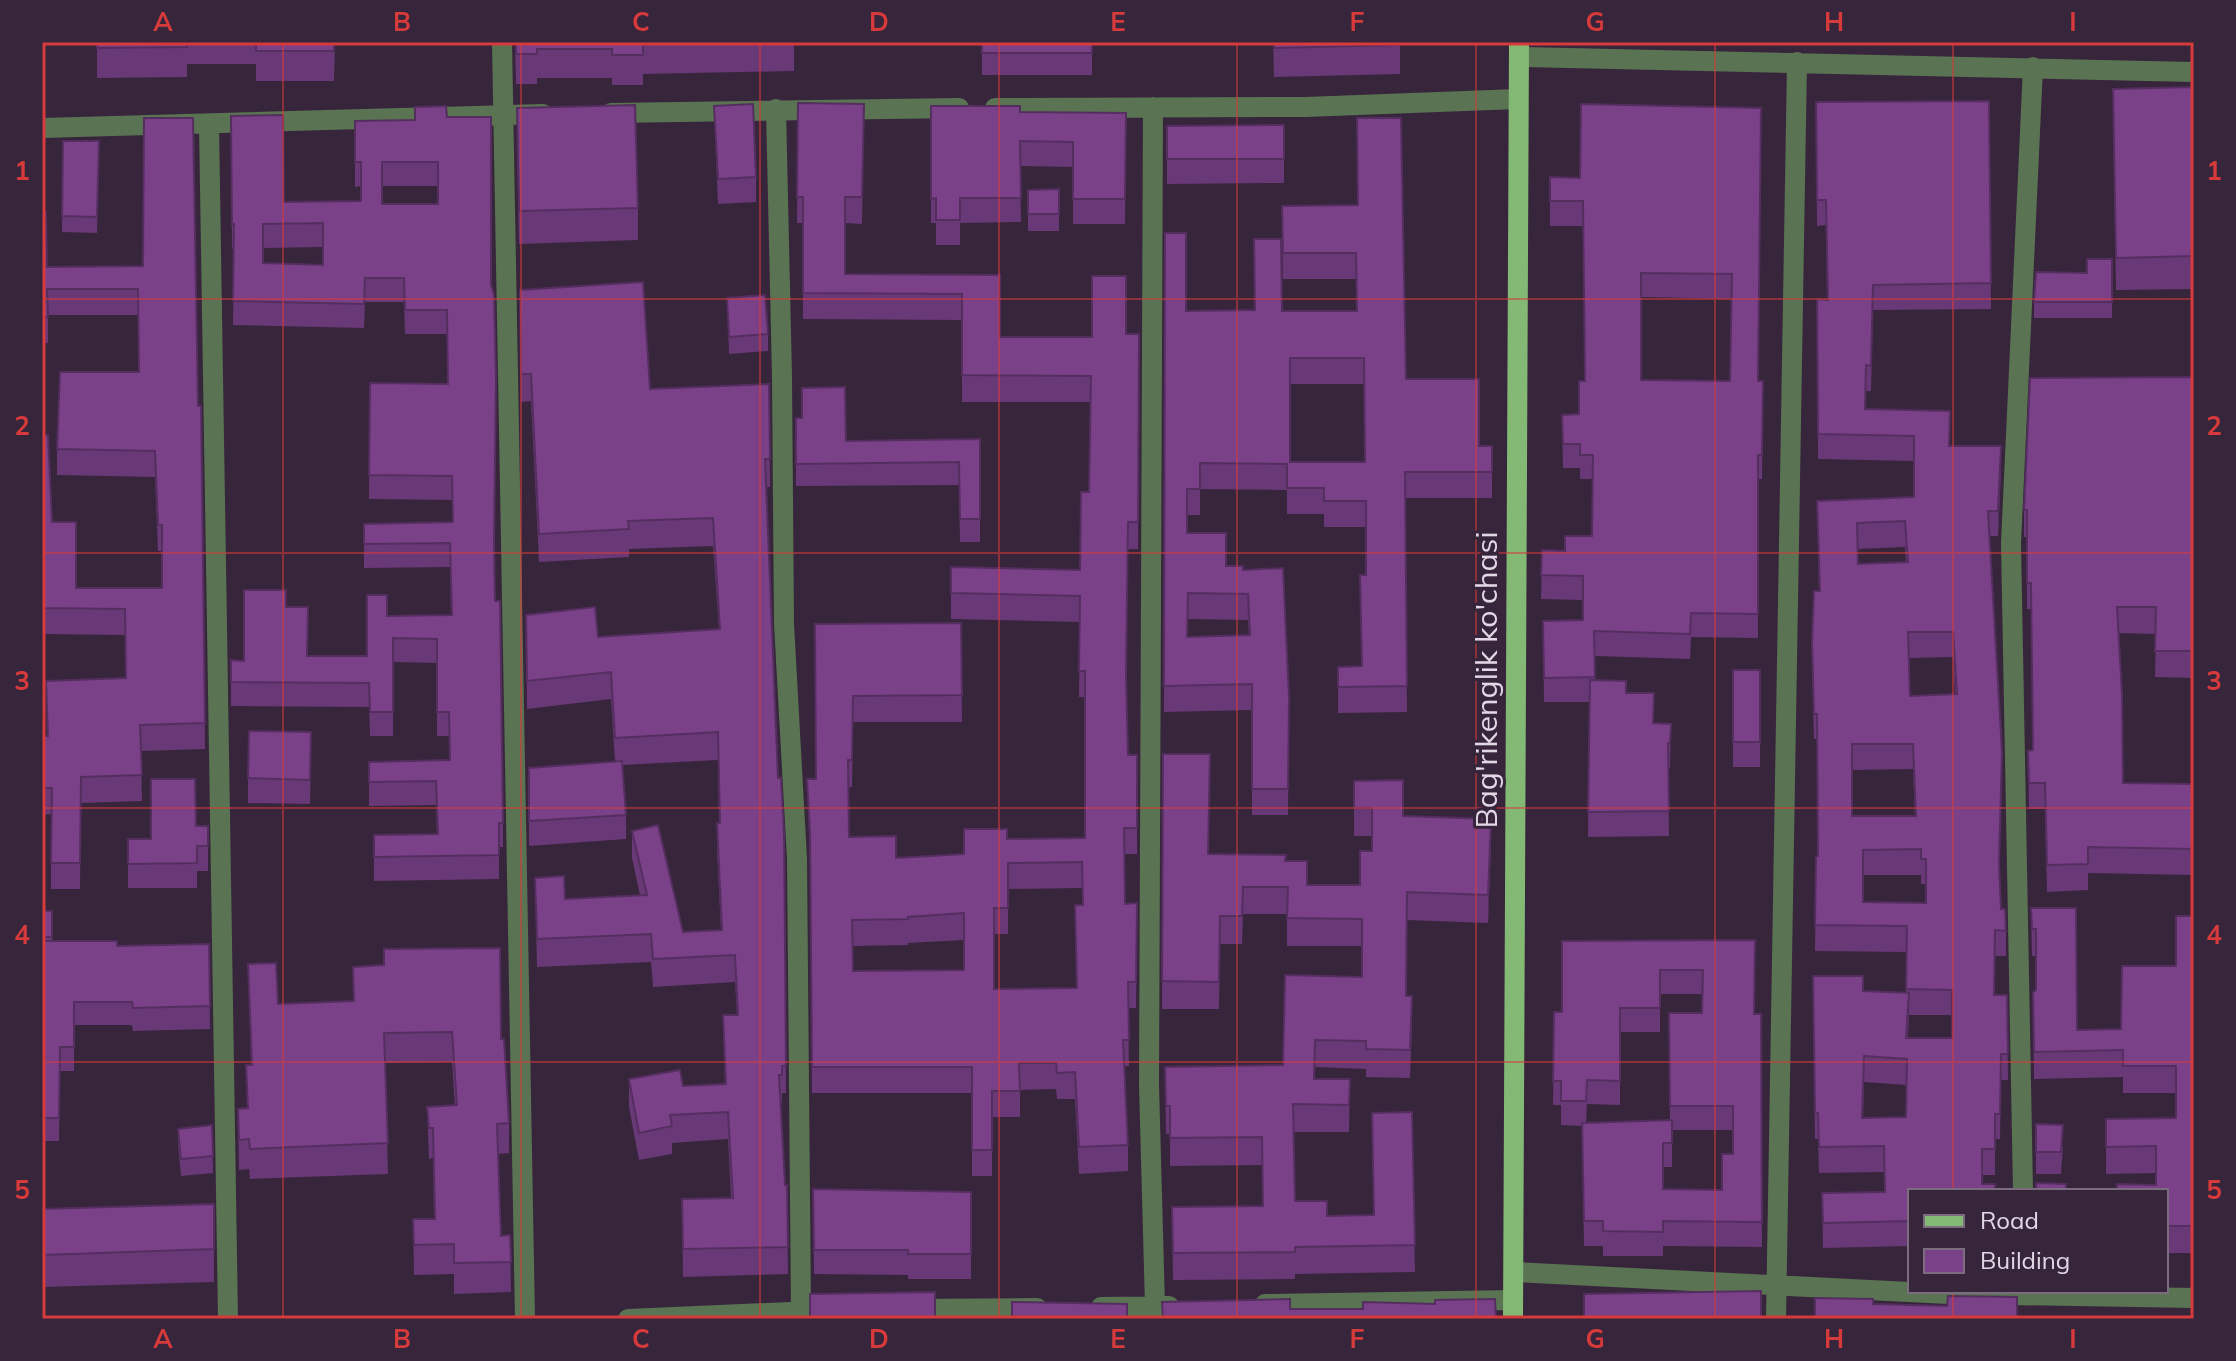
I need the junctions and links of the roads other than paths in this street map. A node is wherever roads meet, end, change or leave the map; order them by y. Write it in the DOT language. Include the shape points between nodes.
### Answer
graph roads {
  1 [pos="502,42"];
  2 [pos="1519,50"];
  3 [pos="1797,62"];
  4 [pos="2033,67"];
  5 [pos="2194,72"];
  6 [pos="1518,99"];
  7 [pos="1153,107"];
  8 [pos="776,109"];
  9 [pos="595,113"];
  10 [pos="565,114"];
  11 [pos="504,115"];
  12 [pos="209,124"];
  13 [pos="42,128"];
  14 [pos="2023,1189"];
  15 [pos="1514,1272"];
  16 [pos="1776,1286"];
  17 [pos="1908,1292"];
  18 [pos="1926,1293"];
  19 [pos="1986,1293"];
  20 [pos="2053,1293"];
  21 [pos="2194,1298"];
  22 [pos="1247,1304"];
  23 [pos="1186,1305"];
  24 [pos="1513,1309"];
  25 [pos="832,1310"];
  26 [pos="894,1310"];
  27 [pos="801,1311"];
  28 [pos="1146,1311"];
  29 [pos="228,1319"];
  30 [pos="525,1319"];
  31 [pos="628,1319"];
  32 [pos="1776,1319"];
  1 -- 11 [label="street"];
  2 -- 3 [label="street"];
  2 -- 6 [label="main road, Bag'rikenglik ko'chasi"];
  3 -- 4 [label="street"];
  3 -- 16 [label="street"];
  4 -- 5 [label="street"];
  4 -- 14 [label="street" via="2011,543"];
  6 -- 7 [label="street"];
  6 -- 15 [label="main road, Bag'rikenglik ko'chasi"];
  7 -- 8 [label="street"];
  7 -- 28 [label="street"];
  8 -- 9 [label="street"];
  8 -- 27 [label="street" via="784,624 797,859"];
  10 -- 11 [label="street"];
  11 -- 12 [label="street"];
  11 -- 30 [label="street"];
  12 -- 13 [label="street"];
  12 -- 29 [label="street"];
  15 -- 16 [label="street"];
  15 -- 24 [label="main road, Bag'rikenglik ko'chasi"];
  16 -- 17 [label="street"];
  16 -- 32 [label="street"];
  18 -- 19 [label="street"];
  20 -- 21 [label="street"];
  22 -- 24 [label="street"];
  23 -- 28 [label="street"];
  25 -- 27 [label="street"];
  26 -- 28 [label="street"];
  27 -- 31 [label="street"];
}
